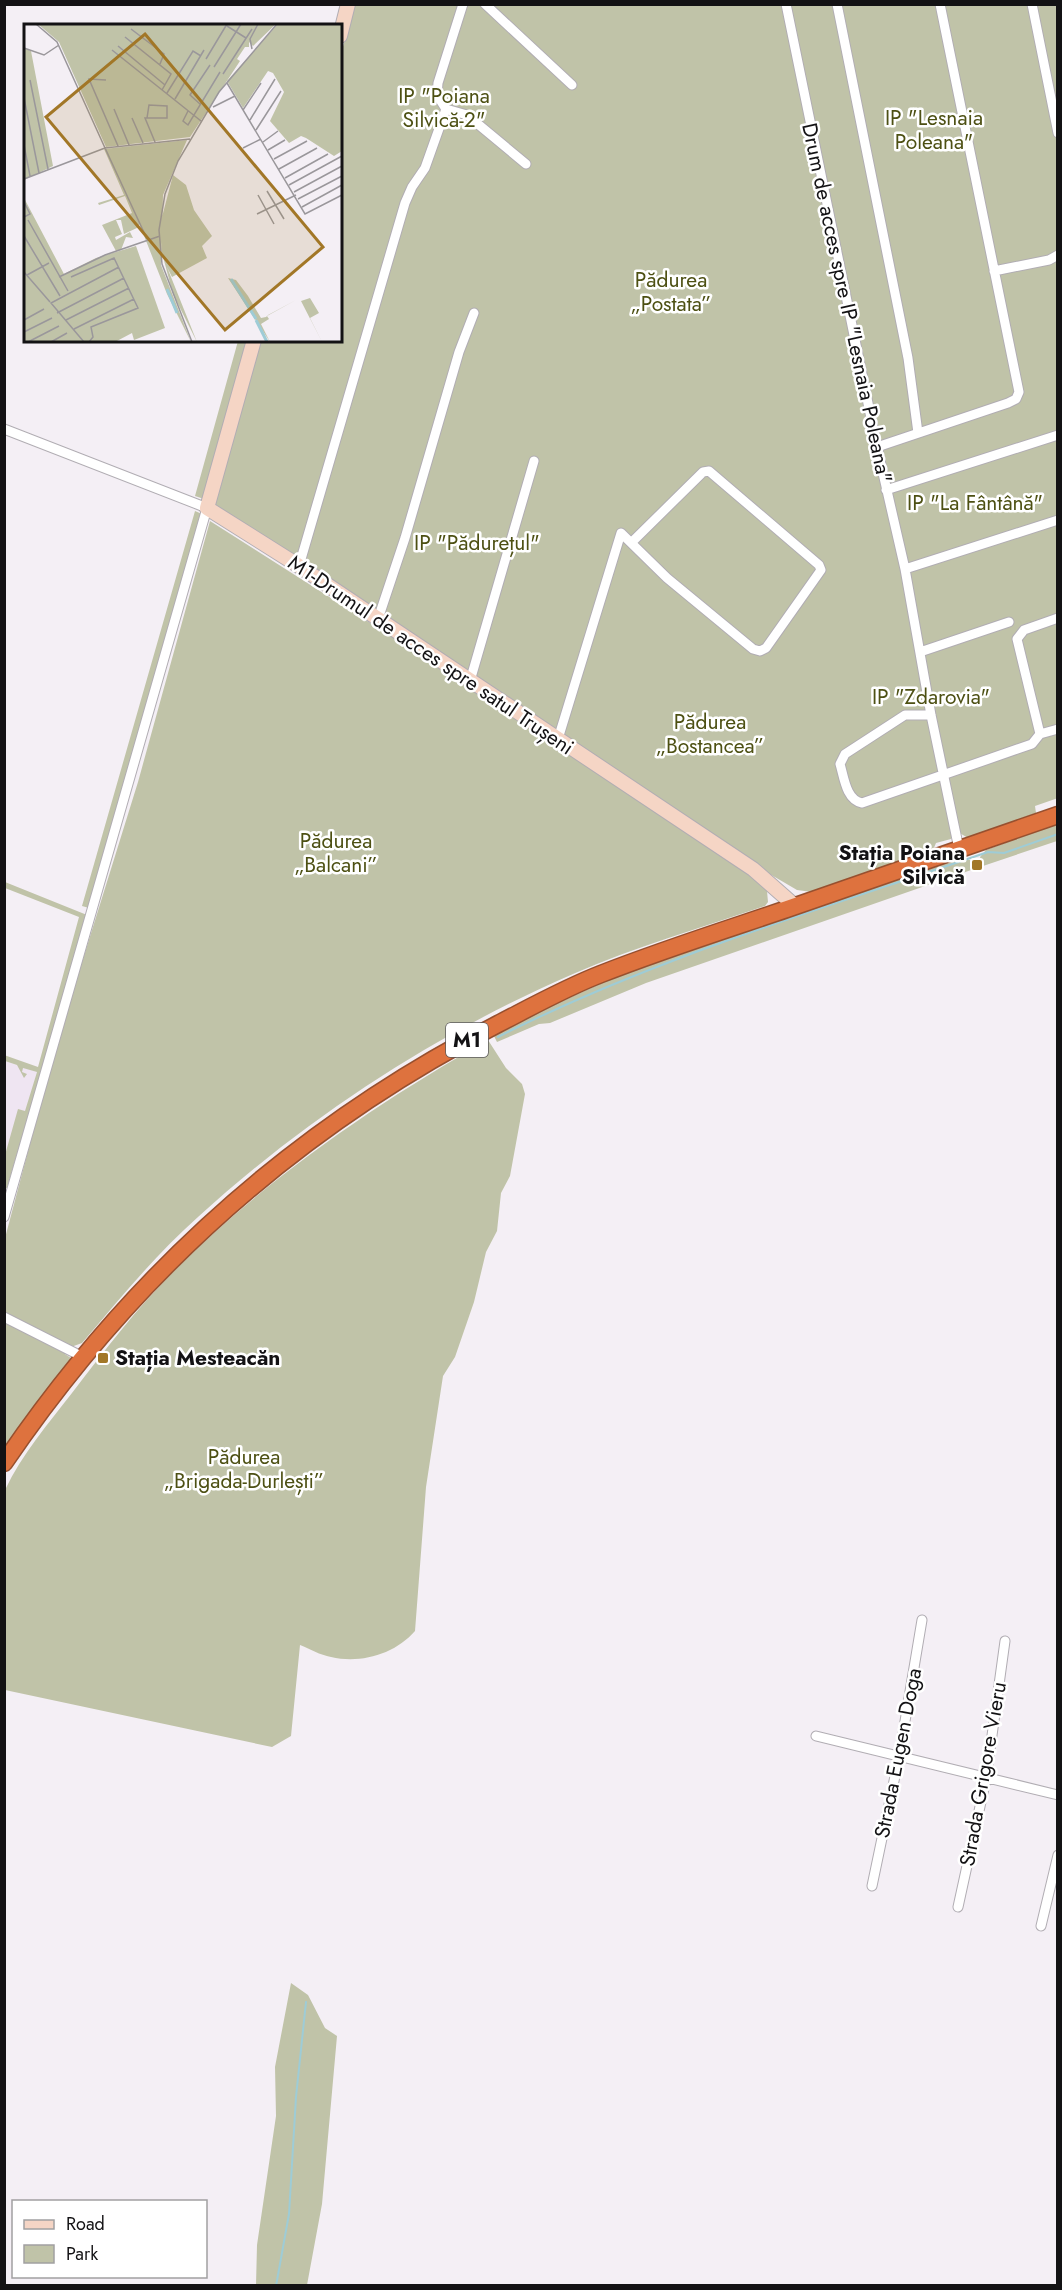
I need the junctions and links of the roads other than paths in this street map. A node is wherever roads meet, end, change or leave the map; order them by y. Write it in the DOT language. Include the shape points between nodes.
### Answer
graph roads {
  1 [pos="348,4"];
  2 [pos="463,4"];
  3 [pos="484,4"];
  4 [pos="786,4"];
  5 [pos="837,4"];
  6 [pos="940,4"];
  7 [pos="1032,4"];
  8 [pos="342,28"];
  9 [pos="572,85"];
  10 [pos="446,109"];
  11 [pos="1058,133"];
  12 [pos="526,164"];
  13 [pos="1058,255"];
  14 [pos="994,271"];
  15 [pos="474,313"];
  16 [pos="253,342"];
  17 [pos="4,429"];
  18 [pos="918,433"];
  19 [pos="1058,435"];
  20 [pos="877,447"];
  21 [pos="534,461"];
  22 [pos="886,490"];
  23 [pos="207,508"];
  24 [pos="1058,520"];
  25 [pos="632,542"];
  26 [pos="299,566"];
  27 [pos="905,569"];
  28 [pos="1058,618"];
  29 [pos="378,619"];
  30 [pos="1009,622"];
  31 [pos="920,652"];
  32 [pos="470,681"];
  33 [pos="931,715"];
  34 [pos="1058,729"];
  35 [pos="1040,735"];
  36 [pos="558,739"];
  37 [pos="943,773"];
  38 [pos="1058,815"];
  39 [pos="959,849"];
  40 [pos="795,906"];
  41 [pos="4,1217"];
  42 [pos="4,1317"];
  43 [pos="83,1357"];
  44 [pos="4,1463"];
  45 [pos="922,1620"];
  46 [pos="1005,1641"];
  47 [pos="816,1737"];
  48 [pos="899,1757"];
  49 [pos="986,1779"];
  50 [pos="1058,1796"];
  51 [pos="1058,1855"];
  52 [pos="872,1886"];
  53 [pos="958,1906"];
  54 [pos="1041,1926"];
  1 -- 8 [label="street"];
  2 -- 10 [label="street" via="436,95"];
  3 -- 9 [label="street"];
  4 -- 20 [label="street, Drum de acces spre IP \"Lesnaia Poleana\""];
  5 -- 18 [label="street" via="908,358"];
  6 -- 14 [label="street"];
  7 -- 11 [label="street"];
  10 -- 12 [label="street" via="467,115"];
  10 -- 26 [label="street" via="425,168 405,203"];
  13 -- 14 [label="street"];
  14 -- 18 [label="street" via="1019,392 1016,399"];
  15 -- 29 [label="street"];
  16 -- 23 [label="street"];
  17 -- 23 [label="street"];
  18 -- 20 [label="street"];
  19 -- 22 [label="street"];
  20 -- 22 [label="street, Drum de acces spre IP \"Lesnaia Poleana\""];
  21 -- 32 [label="street"];
  22 -- 27 [label="street, Drum de acces spre IP \"Lesnaia Poleana\""];
  23 -- 26 [label="street, M1-Drumul de acces spre satul Trușeni"];
  23 -- 41 [label="street"];
  24 -- 27 [label="street"];
  25 -- 25 [label="street" via="667,578 760,651 821,570 710,471 703,472"];
  25 -- 36 [label="street" via="621,532"];
  26 -- 29 [label="street, M1-Drumul de acces spre satul Trușeni"];
  27 -- 31 [label="street, Drum de acces spre IP \"Lesnaia Poleana\""];
  28 -- 35 [label="street" via="1024,630 1017,639"];
  29 -- 32 [label="street, M1-Drumul de acces spre satul Trușeni"];
  30 -- 31 [label="street"];
  31 -- 33 [label="street, Drum de acces spre IP \"Lesnaia Poleana\""];
  32 -- 36 [label="street, M1-Drumul de acces spre satul Trușeni"];
  33 -- 37 [label="street, Drum de acces spre IP \"Lesnaia Poleana\""];
  33 -- 37 [label="street" via="905,715 845,754 840,764 850,797 862,803"];
  34 -- 35 [label="street"];
  35 -- 37 [label="street" via="1032,744"];
  36 -- 40 [label="street, M1-Drumul de acces spre satul Trușeni" via="753,869"];
  37 -- 39 [label="street, Drum de acces spre IP \"Lesnaia Poleana\""];
  38 -- 39 [label="highway, M1"];
  39 -- 40 [label="highway, M1"];
  40 -- 43 [label="highway, M1" via="599,975 487,1029 384,1088 296,1150 205,1226 147,1283"];
  42 -- 43 [label="street"];
  43 -- 44 [label="highway, M1"];
  45 -- 48 [label="street, Strada Eugen Doga"];
  46 -- 49 [label="street, Strada Grigore Vieru"];
  47 -- 48 [label="street"];
  48 -- 49 [label="street"];
  48 -- 52 [label="street, Strada Eugen Doga"];
  49 -- 50 [label="street"];
  49 -- 53 [label="street, Strada Grigore Vieru"];
  51 -- 54 [label="street"];
}
